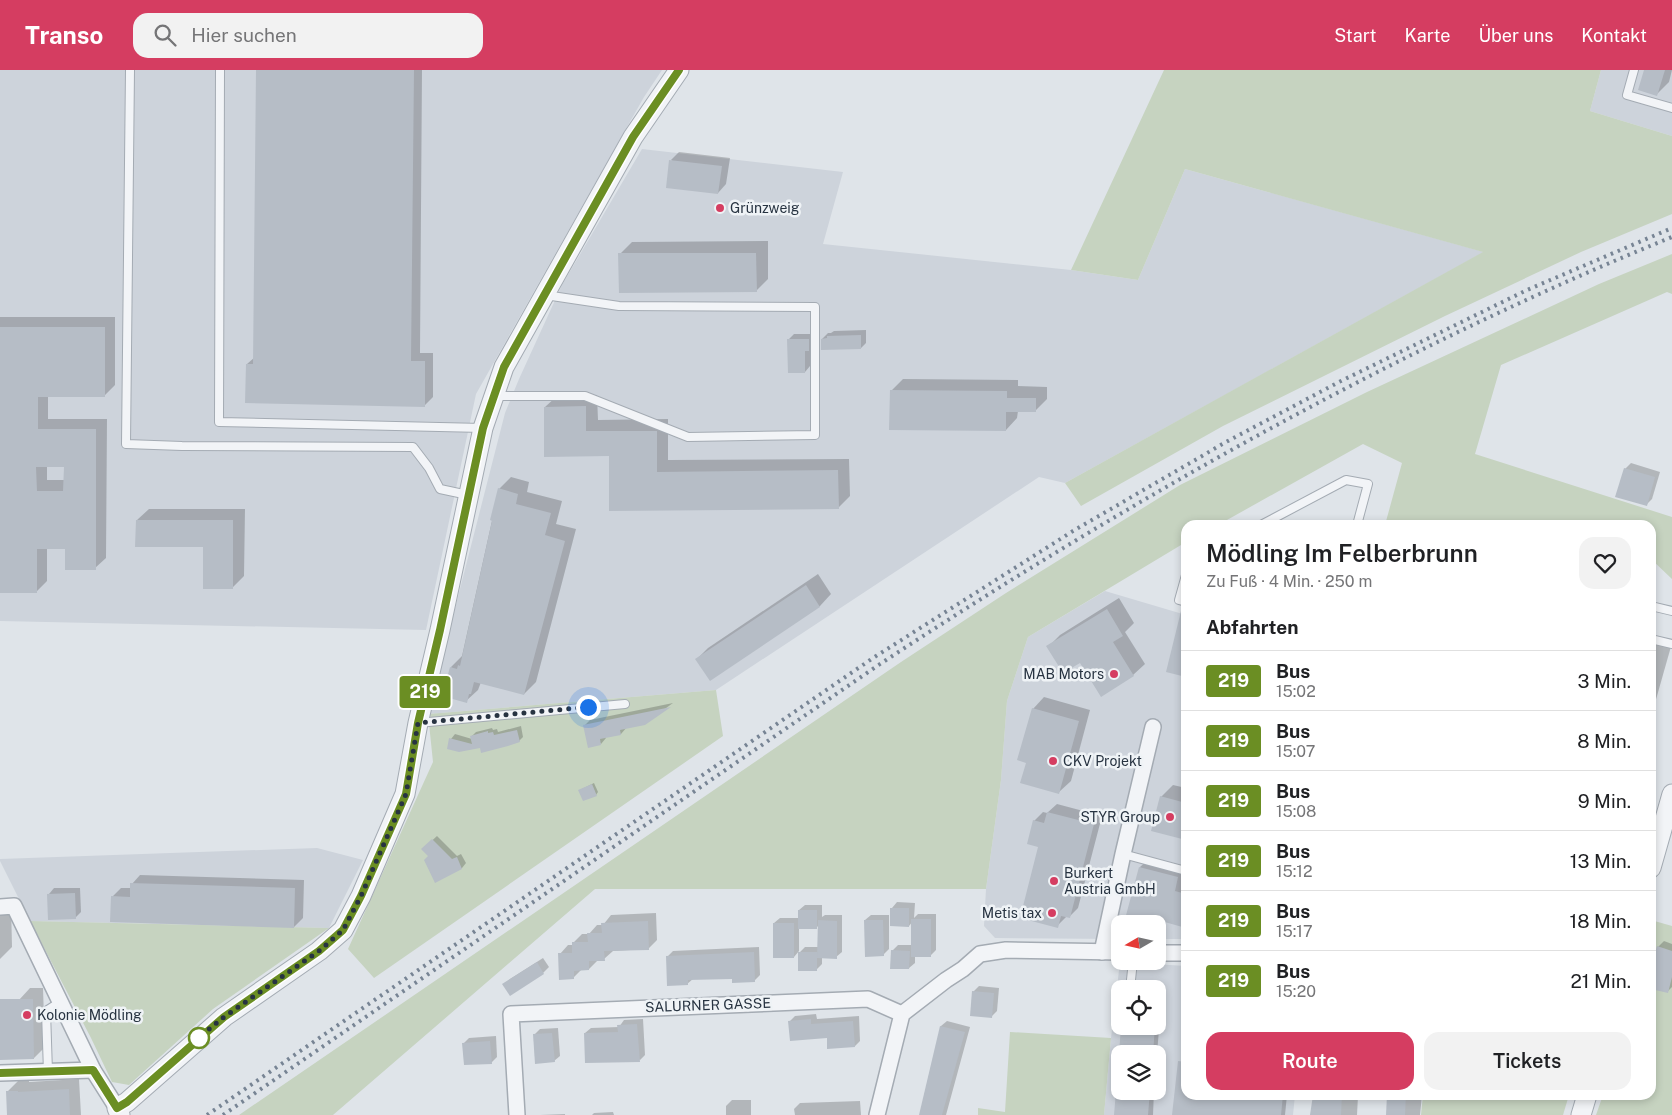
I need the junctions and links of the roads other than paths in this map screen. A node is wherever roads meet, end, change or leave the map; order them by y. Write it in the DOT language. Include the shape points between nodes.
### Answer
graph roads {
  1 [pos="130,70"];
  2 [pos="220,70"];
  3 [pos="679,70"];
  4 [pos="1634,70"];
  5 [pos="1672,108"];
  6 [pos="543,295"];
  7 [pos="493,396"];
  8 [pos="483,428"];
  9 [pos="468,495"];
  10 [pos="1271,520"];
  11 [pos="1358,520"];
  12 [pos="1656,607"];
  13 [pos="1672,611"];
  14 [pos="1656,640"];
  15 [pos="1672,644"];
  16 [pos="625,704"];
  17 [pos="418,723"];
  18 [pos="1153,727"];
  19 [pos="1672,794"];
  20 [pos="1656,850"];
  21 [pos="1123,854"];
  22 [pos="1181,870"];
  23 [pos="7,906"];
  24 [pos="1102,952"];
  25 [pos="1111,952"];
  26 [pos="1166,952"];
  27 [pos="1181,953"];
  28 [pos="60,1002"];
  29 [pos="902,1014"];
  30 [pos="93,1070"];
  31 [pos="48,1072"];
  32 [pos="0,1073"];
  33 [pos="1586,1100"];
  34 [pos="118,1112"];
  35 [pos="517,1115"];
  36 [pos="877,1115"];
  37 [pos="1581,1115"];
  1 -- 9 [label="lane" via="126,444 413,448 440,489"];
  2 -- 8 [label="lane" via="219,422"];
  3 -- 6 [label="street" via="633,137"];
  4 -- 5 [label="lane" via="1627,95"];
  6 -- 7 [label="street" via="504,367"];
  6 -- 7 [label="lane" via="619,306 815,307 815,435 688,437 585,396"];
  7 -- 8 [label="street"];
  8 -- 9 [label="street"];
  9 -- 17 [label="street"];
  10 -- 11 [label="lane" via="1346,480 1368,484"];
  12 -- 13 [label="lane"];
  14 -- 15 [label="lane"];
  16 -- 17 [label="lane"];
  17 -- 34 [label="street" via="406,794 343,930 319,951 224,1017"];
  18 -- 21 [label="street"];
  19 -- 20 [label="street"];
  21 -- 22 [label="lane"];
  21 -- 24 [label="street"];
  23 -- 28 [label="street"];
  24 -- 25 [label="street"];
  24 -- 29 [label="street" via="1006,950 980,954"];
  26 -- 27 [label="street"];
  28 -- 30 [label="street"];
  28 -- 31 [label="lane" via="46,1011"];
  29 -- 35 [label="street, SALURNER GASSE" via="868,998 511,1014"];
  29 -- 36 [label="street"];
  30 -- 31 [label="street"];
  30 -- 34 [label="street"];
  31 -- 32 [label="street"];
  33 -- 37 [label="street"];
}
